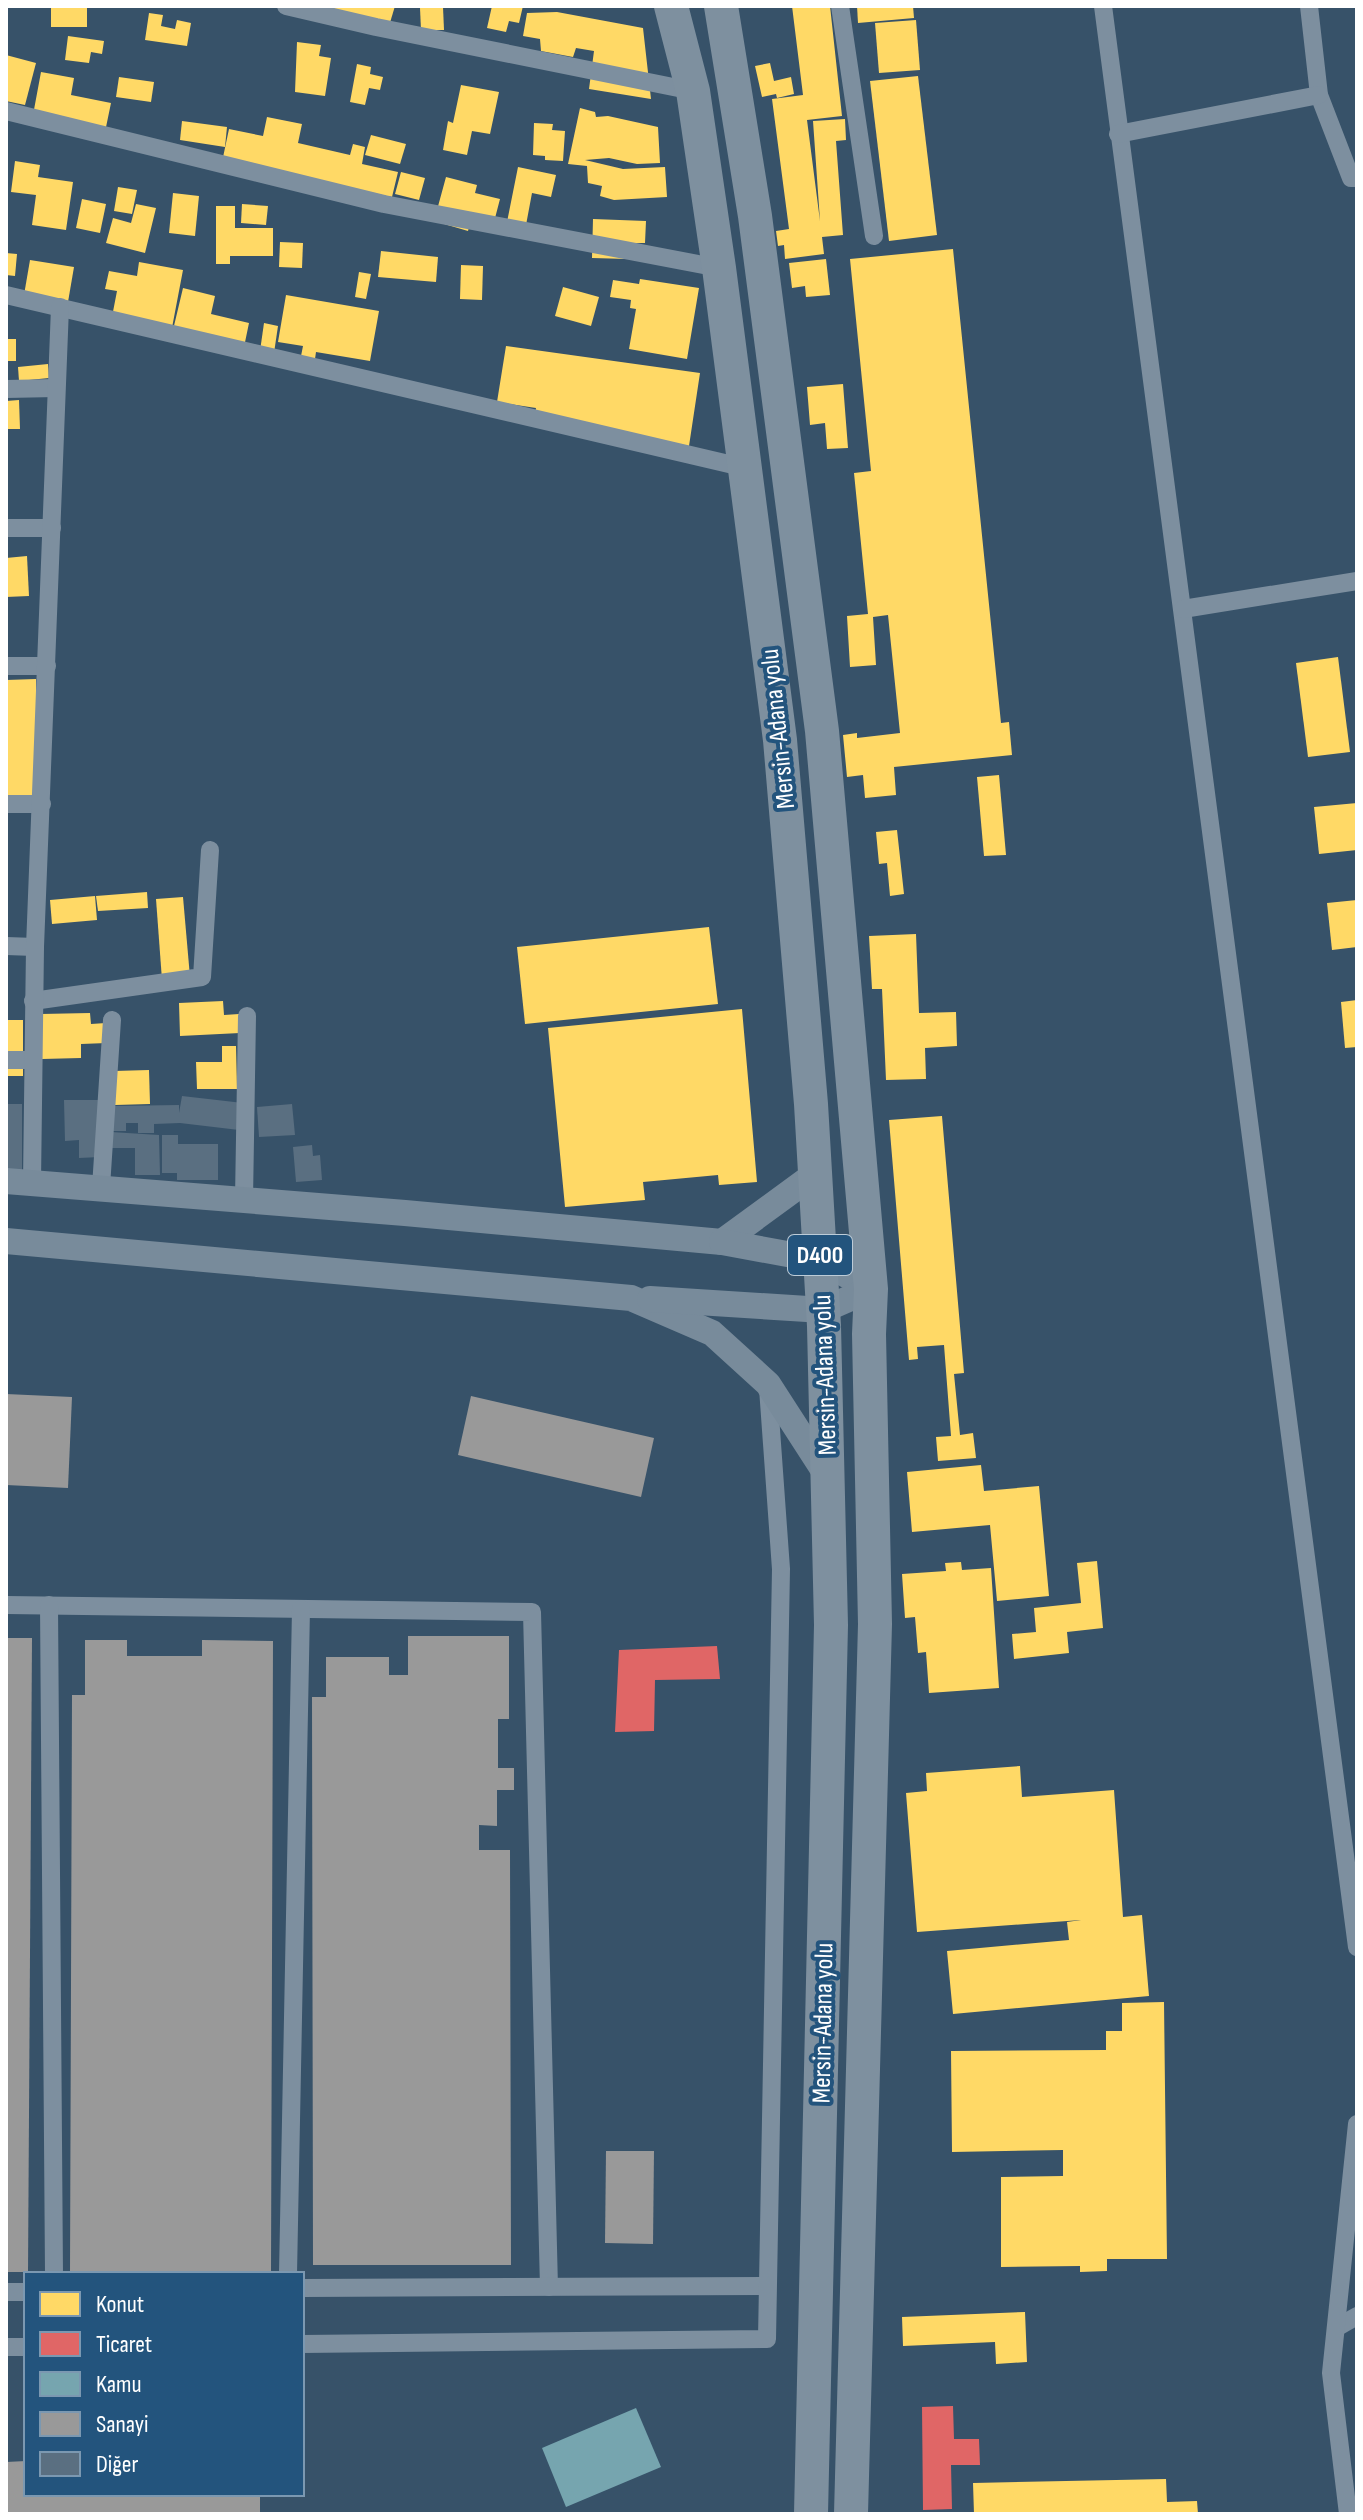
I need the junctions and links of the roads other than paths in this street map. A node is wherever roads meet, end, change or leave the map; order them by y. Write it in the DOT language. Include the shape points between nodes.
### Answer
graph roads {
  1 [pos="286,6"];
  2 [pos="670,6"];
  3 [pos="721,6"];
  4 [pos="840,6"];
  5 [pos="1103,6"];
  6 [pos="1309,6"];
  7 [pos="693,91"];
  8 [pos="1319,95"];
  9 [pos="6,111"];
  10 [pos="1118,134"];
  11 [pos="1357,178"];
  12 [pos="874,236"];
  13 [pos="719,268"];
  14 [pos="6,295"];
  15 [pos="60,307"];
  16 [pos="56,388"];
  17 [pos="6,389"];
  18 [pos="746,468"];
  19 [pos="6,528"];
  20 [pos="52,528"];
  21 [pos="1357,581"];
  22 [pos="1183,609"];
  23 [pos="6,666"];
  24 [pos="47,666"];
  25 [pos="6,804"];
  26 [pos="42,804"];
  27 [pos="210,850"];
  28 [pos="6,946"];
  29 [pos="35,947"];
  30 [pos="33,1001"];
  31 [pos="247,1016"];
  32 [pos="112,1020"];
  33 [pos="6,1060"];
  34 [pos="32,1060"];
  35 [pos="815,1174"];
  36 [pos="19,1181"];
  37 [pos="101,1187"];
  38 [pos="244,1199"];
  39 [pos="6,1241"];
  40 [pos="722,1242"];
  41 [pos="820,1260"];
  42 [pos="871,1289"];
  43 [pos="631,1298"];
  44 [pos="823,1310"];
  45 [pos="768,1384"];
  46 [pos="828,1477"];
  47 [pos="6,1605"];
  48 [pos="49,1605"];
  49 [pos="301,1609"];
  50 [pos="1357,1947"];
  51 [pos="1357,2124"];
  52 [pos="54,2272"];
  53 [pos="288,2272"];
  54 [pos="767,2286"];
  55 [pos="549,2287"];
  56 [pos="304,2288"];
  57 [pos="1357,2316"];
  58 [pos="1336,2328"];
  59 [pos="304,2344"];
  60 [pos="808,2514"];
  61 [pos="851,2514"];
  62 [pos="1348,2514"];
  1 -- 7 [label="street"];
  2 -- 7 [label="highway, Mersin-Adana yolu / D400"];
  3 -- 42 [label="highway, Mersin-Adana yolu / D400" via="757,232 822,731"];
  4 -- 12 [label="street"];
  5 -- 10 [label="street"];
  6 -- 8 [label="street"];
  7 -- 13 [label="highway, Mersin-Adana yolu / D400"];
  8 -- 10 [label="street"];
  8 -- 11 [label="street" via="1351,178"];
  9 -- 13 [label="street" via="384,204"];
  10 -- 22 [label="street"];
  13 -- 18 [label="highway, Mersin-Adana yolu / D400"];
  14 -- 15 [label="street"];
  15 -- 16 [label="street"];
  15 -- 18 [label="street"];
  16 -- 17 [label="street"];
  16 -- 20 [label="street"];
  18 -- 35 [label="highway, Mersin-Adana yolu / D400" via="780,740"];
  19 -- 20 [label="street"];
  20 -- 24 [label="street"];
  21 -- 22 [label="street"];
  22 -- 50 [label="street"];
  23 -- 24 [label="street"];
  24 -- 26 [label="street"];
  25 -- 26 [label="street"];
  26 -- 29 [label="street"];
  27 -- 30 [label="street" via="202,977"];
  28 -- 29 [label="street"];
  29 -- 30 [label="street"];
  30 -- 34 [label="street"];
  31 -- 38 [label="street"];
  32 -- 37 [label="street"];
  33 -- 34 [label="street"];
  34 -- 36 [label="street"];
  35 -- 40 [label="main road"];
  35 -- 41 [label="highway, Mersin-Adana yolu / D400"];
  36 -- 37 [label="main road"];
  37 -- 38 [label="main road"];
  38 -- 40 [label="main road"];
  39 -- 43 [label="main road"];
  40 -- 41 [label="main road"];
  41 -- 42 [label="main road"];
  41 -- 44 [label="highway, Mersin-Adana yolu / D400"];
  42 -- 44 [label="main road"];
  42 -- 61 [label="highway, Mersin-Adana yolu / D400" via="875,1624"];
  43 -- 44 [label="main road"];
  43 -- 45 [label="main road" via="712,1333"];
  44 -- 46 [label="highway, Mersin-Adana yolu / D400"];
  45 -- 46 [label="main road"];
  45 -- 54 [label="street" via="781,1569"];
  46 -- 60 [label="highway, Mersin-Adana yolu / D400" via="831,1641"];
  47 -- 48 [label="street"];
  48 -- 49 [label="street"];
  48 -- 52 [label="street"];
  49 -- 53 [label="street"];
  49 -- 55 [label="street" via="532,1612"];
  51 -- 58 [label="street"];
  54 -- 55 [label="street"];
  54 -- 59 [label="street" via="767,2339"];
  55 -- 56 [label="street"];
  57 -- 58 [label="street"];
  58 -- 62 [label="street" via="1331,2373"];
}
